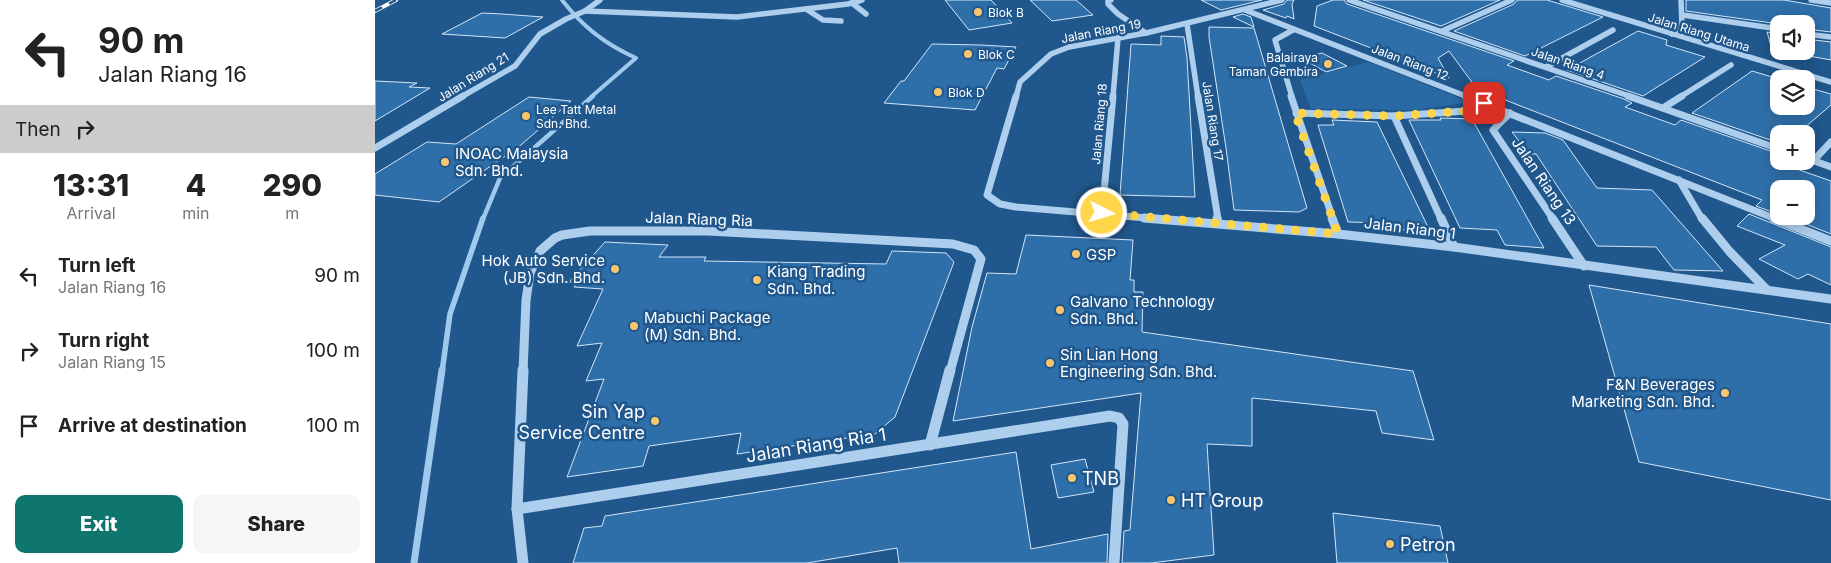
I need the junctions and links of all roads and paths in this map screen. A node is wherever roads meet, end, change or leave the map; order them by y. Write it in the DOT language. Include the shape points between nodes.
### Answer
graph roads {
  1 [pos="600,0"];
  2 [pos="862,0"];
  3 [pos="1111,0"];
  4 [pos="1282,0"];
  5 [pos="1351,0"];
  6 [pos="1512,0"];
  7 [pos="1562,0"];
  8 [pos="1681,0"];
  9 [pos="1811,0"];
  10 [pos="852,3"];
  11 [pos="1831,3"];
  12 [pos="805,9"];
  13 [pos="1245,10"];
  14 [pos="585,11"];
  15 [pos="866,14"];
  16 [pos="1683,15"];
  17 [pos="841,21"];
  18 [pos="1187,24"];
  19 [pos="1770,28"];
  20 [pos="1293,30"];
  21 [pos="1442,30"];
  22 [pos="1613,30"];
  23 [pos="1146,33"];
  24 [pos="1672,34"];
  25 [pos="1815,35"];
  26 [pos="1831,37"];
  27 [pos="1118,38"];
  28 [pos="1731,65"];
  29 [pos="1546,67"];
  30 [pos="1831,82"];
  31 [pos="1484,103"];
  32 [pos="1663,108"];
  33 [pos="1295,113"];
  34 [pos="1510,114"];
  35 [pos="1394,116"];
  36 [pos="1831,142"];
  37 [pos="1770,146"];
  38 [pos="375,148"];
  39 [pos="1815,154"];
  40 [pos="1815,161"];
  41 [pos="1831,167"];
  42 [pos="1679,180"];
  43 [pos="987,195"];
  44 [pos="1102,213"];
  45 [pos="1218,222"];
  46 [pos="1338,234"];
  47 [pos="1831,241"];
  48 [pos="1455,247"];
  49 [pos="1584,266"];
  50 [pos="1767,290"];
  51 [pos="1831,299"];
  52 [pos="930,445"];
  53 [pos="517,509"];
  54 [pos="523,563"];
  55 [pos="1114,563"];
  1 -- 14 [label="street, Jalan Riang 21"];
  2 -- 10 [label="street"];
  3 -- 23 [label="street" via="1108,4 1118,14"];
  4 -- 13 [label="street, Jalan Riang 19"];
  5 -- 21 [label="street, Jalan Riang 4"];
  6 -- 21 [label="street"];
  7 -- 24 [label="street, Jalan Riang Utama"];
  8 -- 16 [label="street"];
  9 -- 11 [label="street"];
  10 -- 12 [label="street"];
  10 -- 15 [label="street"];
  12 -- 14 [label="street" via="737,17"];
  12 -- 17 [label="street" via="823,20"];
  13 -- 18 [label="street, Jalan Riang 19"];
  13 -- 20 [label="street, Jalan Riang 12"];
  14 -- 38 [label="street, Jalan Riang 21" via="540,34 515,66"];
  16 -- 19 [label="street"];
  16 -- 24 [label="street" via="1682,26"];
  18 -- 23 [label="street, Jalan Riang 19"];
  18 -- 45 [label="street, Jalan Riang 17"];
  20 -- 31 [label="street, Jalan Riang 12"];
  20 -- 33 [label="street" via="1275,40"];
  21 -- 29 [label="street, Jalan Riang 4"];
  22 -- 29 [label="street"];
  23 -- 27 [label="street, Jalan Riang 19"];
  24 -- 30 [label="street, Jalan Riang Utama"];
  25 -- 26 [label="street"];
  27 -- 43 [label="street, Jalan Riang 19" via="1057,51 1020,82"];
  27 -- 44 [label="street, Jalan Riang 18"];
  28 -- 32 [label="street"];
  29 -- 32 [label="street, Jalan Riang 4"];
  31 -- 34 [label="street, Jalan Riang 12"];
  31 -- 35 [label="street" via="1466,111"];
  32 -- 37 [label="street, Jalan Riang 4"];
  33 -- 35 [label="street"];
  33 -- 46 [label="street"];
  34 -- 42 [label="street, Jalan Riang 12"];
  34 -- 49 [label="street, Jalan Riang 13" via="1493,130"];
  35 -- 48 [label="street"];
  36 -- 39 [label="street"];
  40 -- 41 [label="street"];
  42 -- 47 [label="street, Jalan Riang 12"];
  42 -- 50 [label="street" via="1689,202 1708,228"];
  43 -- 44 [label="street, Jalan Riang 1" via="1000,204"];
  44 -- 45 [label="street, Jalan Riang 1"];
  45 -- 46 [label="street, Jalan Riang 1"];
  46 -- 48 [label="street, Jalan Riang 1"];
  48 -- 49 [label="street, Jalan Riang 1"];
  49 -- 50 [label="street, Jalan Riang 1"];
  50 -- 51 [label="street, Jalan Riang 1"];
  52 -- 53 [label="street, Jalan Riang Ria 1"];
  52 -- 53 [label="street, Jalan Riang Ria" via="981,259 973,250 953,244 674,230 569,234 555,238 539,252 529,267"];
  52 -- 55 [label="street, Jalan Riang Ria 1" via="1110,416 1119,418 1123,424"];
  53 -- 54 [label="street, Jalan Riang Ria"];
}
